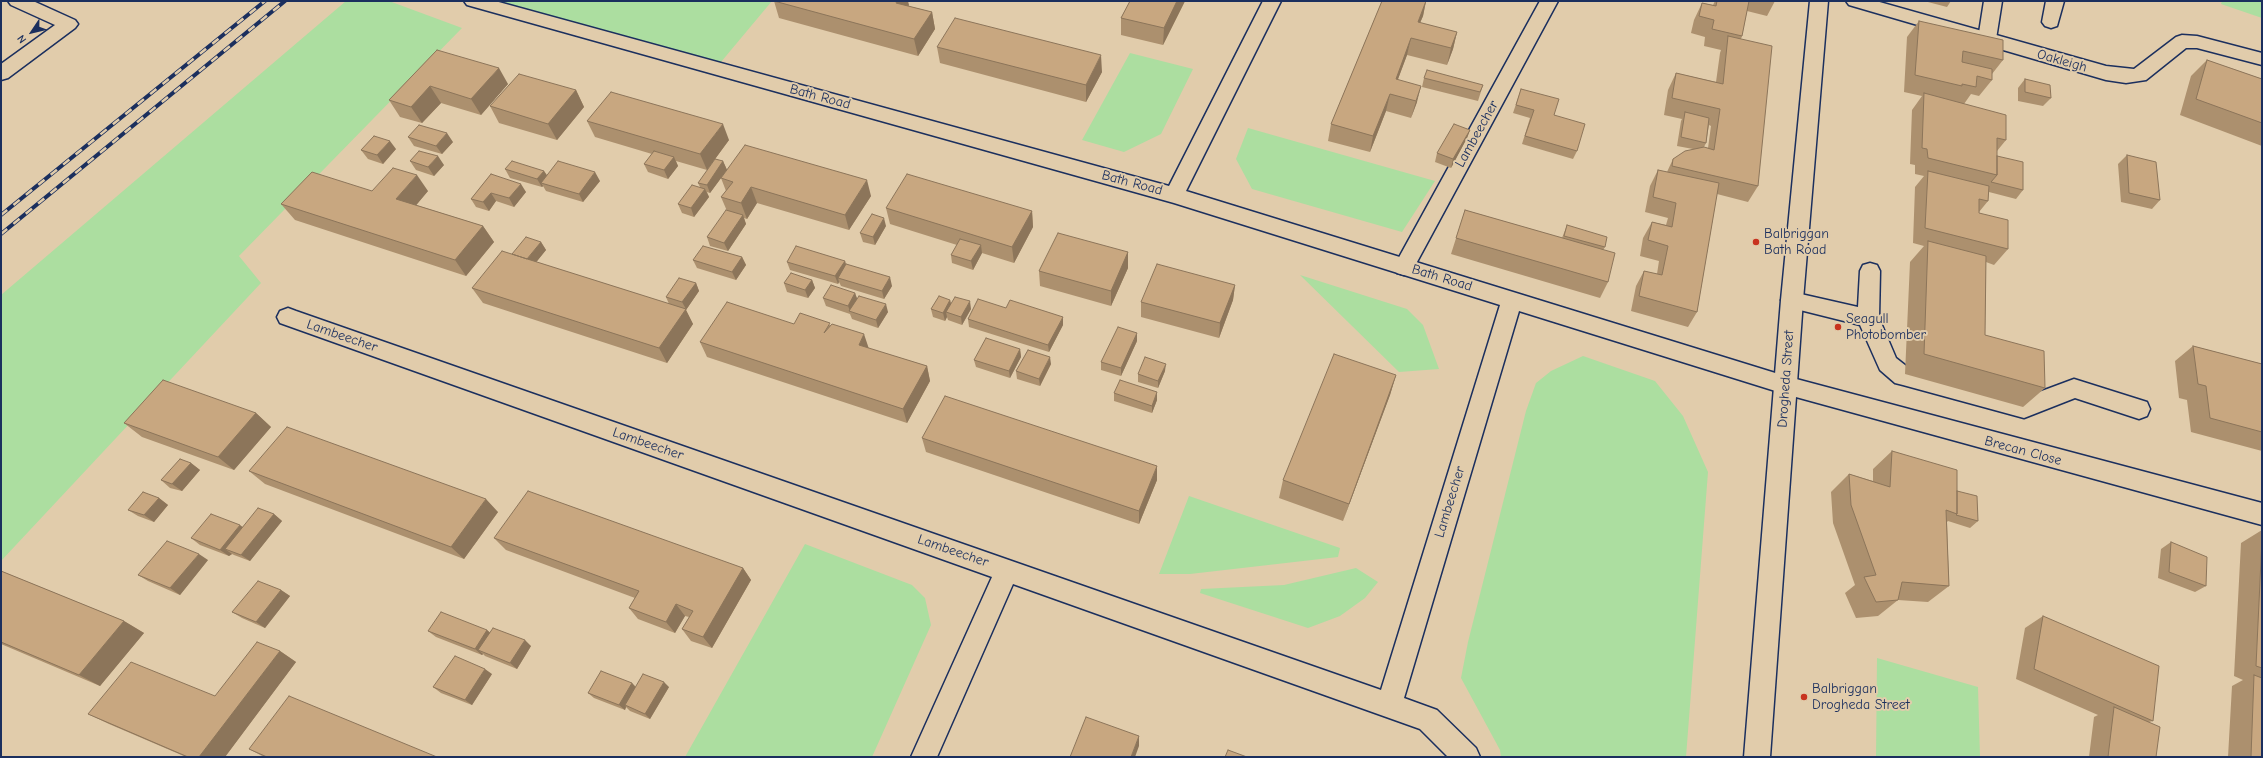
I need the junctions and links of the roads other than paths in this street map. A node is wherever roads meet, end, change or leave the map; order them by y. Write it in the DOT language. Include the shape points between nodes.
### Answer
graph roads {
  1 [pos="17,1"];
  2 [pos="474,1"];
  3 [pos="1272,1"];
  4 [pos="1549,1"];
  5 [pos="1819,1"];
  6 [pos="1855,1"];
  7 [pos="1993,1"];
  8 [pos="2055,1"];
  9 [pos="2051,22"];
  10 [pos="1987,39"];
  11 [pos="2262,59"];
  12 [pos="1,73"];
  13 [pos="1174,195"];
  14 [pos="1404,266"];
  15 [pos="1870,271"];
  16 [pos="1512,300"];
  17 [pos="1792,300"];
  18 [pos="288,317"];
  19 [pos="1868,318"];
  20 [pos="1785,385"];
  21 [pos="2139,409"];
  22 [pos="2262,514"];
  23 [pos="1007,571"];
  24 [pos="1389,705"];
  25 [pos="924,757"];
  26 [pos="1467,757"];
  27 [pos="1757,757"];
  1 -- 12 [label="street" via="69,24"];
  2 -- 13 [label="street, Bath Road"];
  3 -- 13 [label="street"];
  4 -- 14 [label="street, Lambeecher"];
  5 -- 17 [label="street, Drogheda Street"];
  6 -- 10 [label="street, Oakleigh"];
  7 -- 10 [label="street"];
  8 -- 9 [label="street"];
  10 -- 11 [label="street, Oakleigh" via="2106,73 2126,76 2139,75 2182,41 2197,42"];
  13 -- 14 [label="street, Bath Road"];
  14 -- 16 [label="street, Bath Road"];
  15 -- 19 [label="street"];
  16 -- 20 [label="street, Bath Road"];
  16 -- 24 [label="street, Lambeecher"];
  17 -- 19 [label="street"];
  17 -- 20 [label="street, Drogheda Street"];
  18 -- 23 [label="street, Lambeecher"];
  19 -- 21 [label="street" via="1888,364 1903,376 2024,408 2074,388"];
  20 -- 22 [label="street, Brecan Close"];
  20 -- 27 [label="street, Drogheda Street"];
  23 -- 24 [label="street, Lambeecher"];
  23 -- 25 [label="street, Lambeecher"];
  24 -- 26 [label="street, Lambeecher" via="1428,719"];
}
